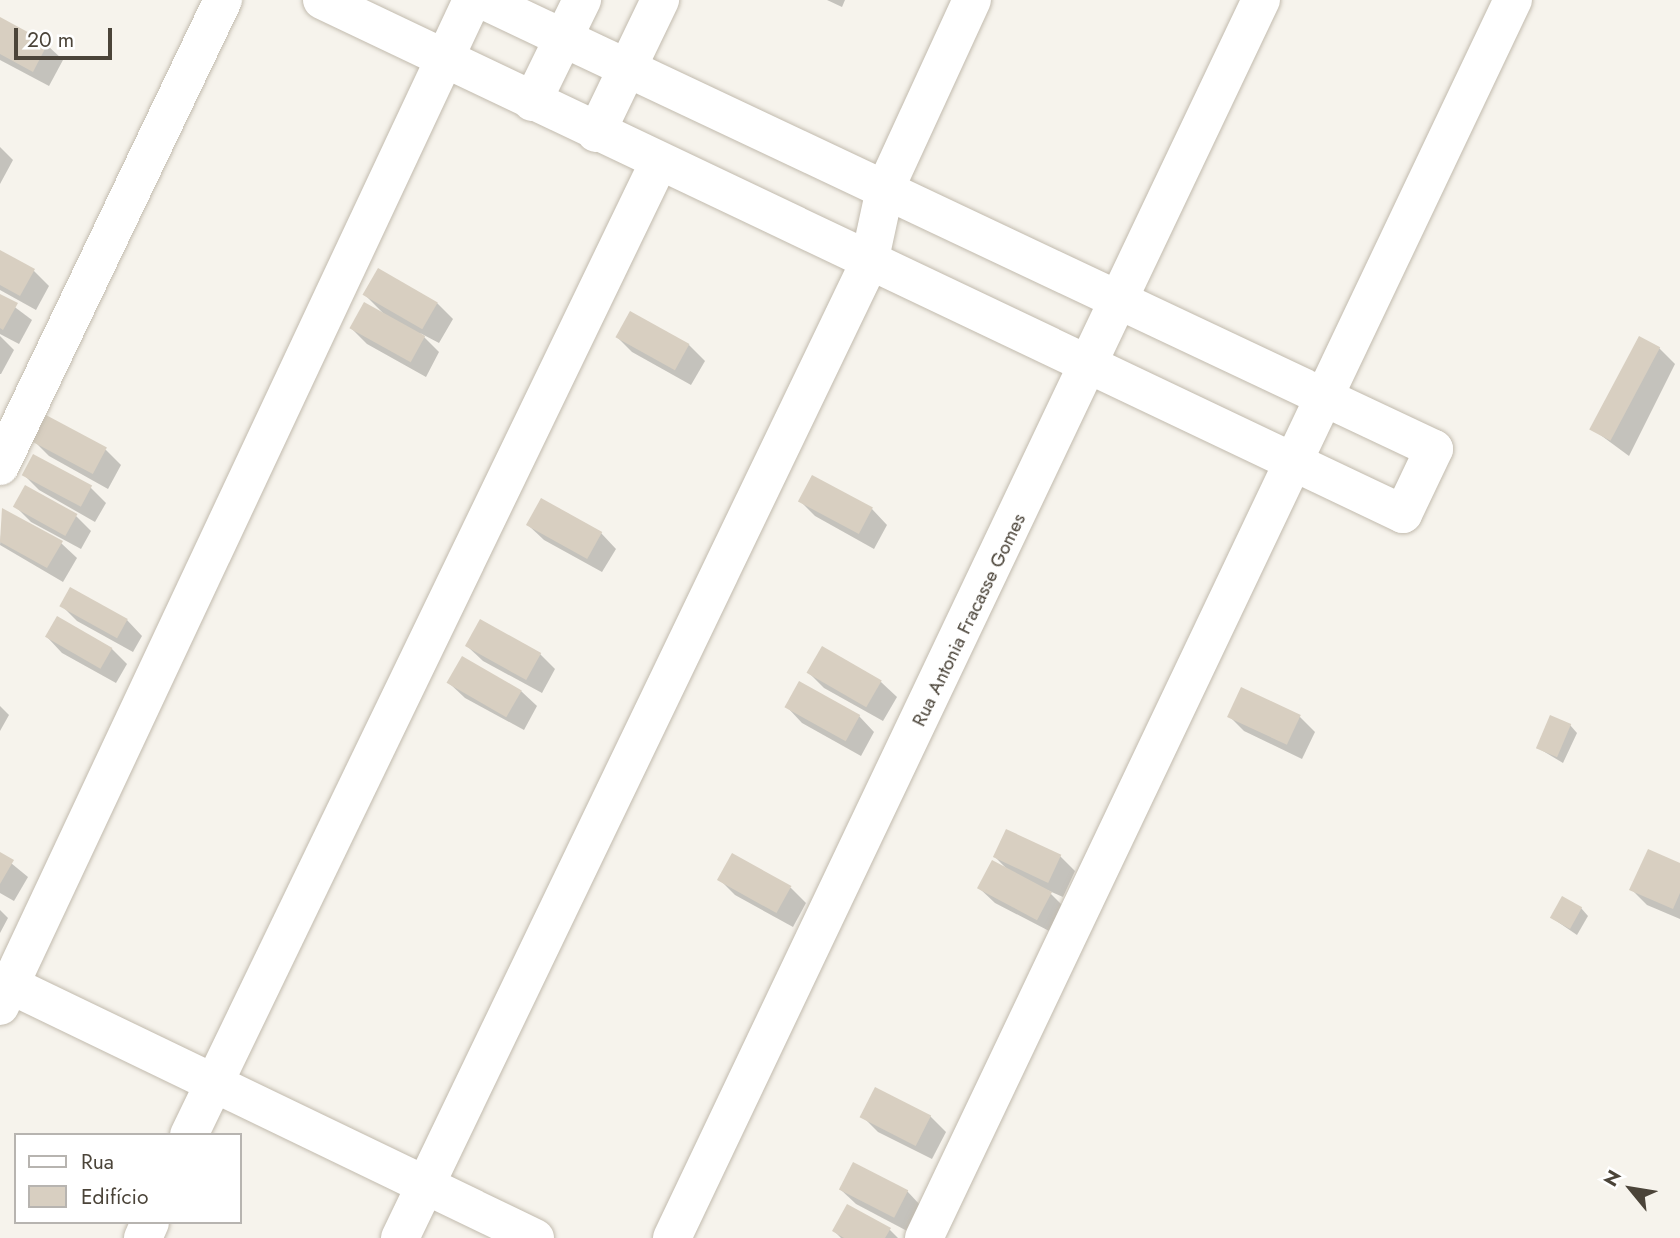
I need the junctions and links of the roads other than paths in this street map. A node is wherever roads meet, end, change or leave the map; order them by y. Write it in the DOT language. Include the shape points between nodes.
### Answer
graph roads {
  1 [pos="223,0"];
  2 [pos="322,0"];
  3 [pos="472,0"];
  4 [pos="483,0"];
  5 [pos="582,0"];
  6 [pos="660,0"];
  7 [pos="972,0"];
  8 [pos="1261,0"];
  9 [pos="1513,0"];
  10 [pos="564,38"];
  11 [pos="445,59"];
  12 [pos="627,69"];
  13 [pos="532,102"];
  14 [pos="596,132"];
  15 [pos="658,164"];
  16 [pos="885,189"];
  17 [pos="869,262"];
  18 [pos="1121,303"];
  19 [pos="1090,368"];
  20 [pos="1326,400"];
  21 [pos="1295,464"];
  22 [pos="0,466"];
  23 [pos="4,990"];
  24 [pos="212,1083"];
  25 [pos="190,1133"];
  26 [pos="426,1185"];
  27 [pos="400,1238"];
  28 [pos="535,1238"];
  29 [pos="673,1238"];
  30 [pos="924,1238"];
  1 -- 22 [label="street"];
  2 -- 11 [label="street"];
  3 -- 11 [label="street"];
  4 -- 10 [label="street"];
  5 -- 10 [label="street"];
  6 -- 12 [label="street"];
  7 -- 16 [label="street"];
  8 -- 18 [label="street, Rua Antonia Fracasse Gomes"];
  9 -- 20 [label="street"];
  10 -- 12 [label="street"];
  10 -- 13 [label="street"];
  11 -- 13 [label="street"];
  11 -- 23 [label="street"];
  12 -- 14 [label="street"];
  12 -- 16 [label="street"];
  13 -- 14 [label="street"];
  14 -- 15 [label="street"];
  15 -- 17 [label="street"];
  15 -- 24 [label="street"];
  16 -- 17 [label="street"];
  16 -- 18 [label="street"];
  17 -- 19 [label="street"];
  17 -- 26 [label="street"];
  18 -- 19 [label="street, Rua Antonia Fracasse Gomes"];
  18 -- 20 [label="street"];
  19 -- 21 [label="street"];
  19 -- 29 [label="street, Rua Antonia Fracasse Gomes"];
  20 -- 21 [label="street"];
  20 -- 21 [label="street" via="1434,449 1403,514"];
  21 -- 30 [label="street"];
  23 -- 24 [label="street"];
  24 -- 25 [label="street"];
  24 -- 26 [label="street"];
  26 -- 27 [label="street"];
  26 -- 28 [label="street"];
}
